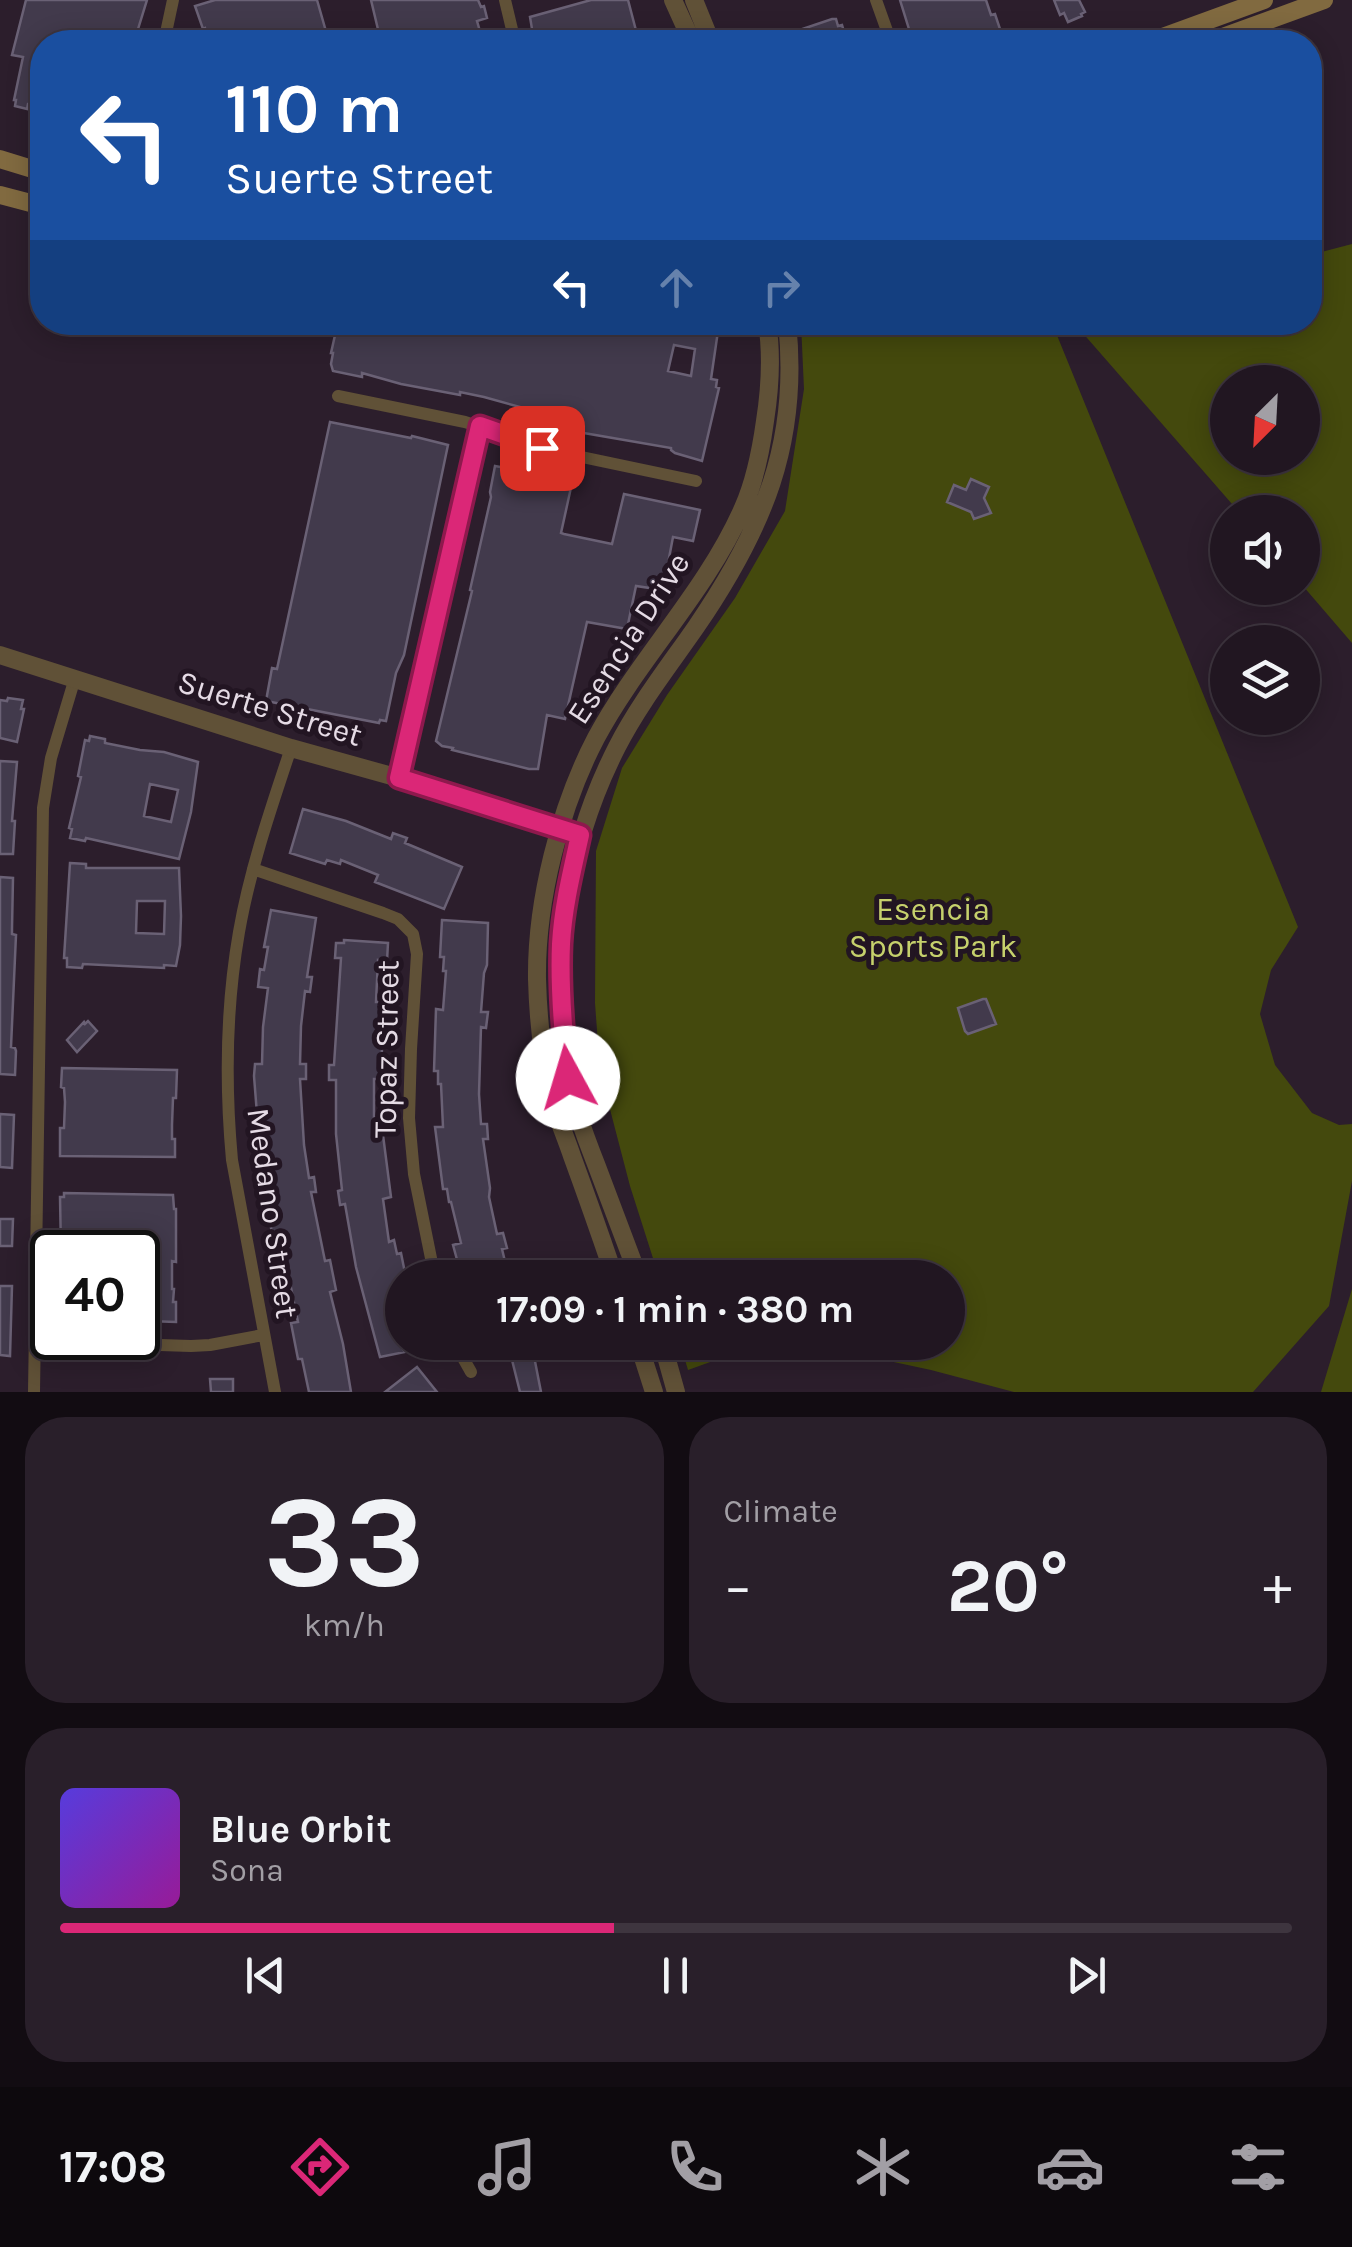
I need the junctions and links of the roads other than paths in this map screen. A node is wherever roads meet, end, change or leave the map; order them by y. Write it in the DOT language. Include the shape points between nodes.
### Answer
graph roads {
  1 [pos="173,0"];
  2 [pos="504,0"];
  3 [pos="673,0"];
  4 [pos="694,0"];
  5 [pos="876,0"];
  6 [pos="1264,0"];
  7 [pos="1324,0"];
  8 [pos="167,30"];
  9 [pos="513,30"];
  10 [pos="687,30"];
  11 [pos="705,30"];
  12 [pos="887,30"];
  13 [pos="1182,30"];
  14 [pos="1242,30"];
  15 [pos="0,159"];
  16 [pos="30,168"];
  17 [pos="0,195"];
  18 [pos="30,203"];
  19 [pos="769,335"];
  20 [pos="787,335"];
  21 [pos="338,396"];
  22 [pos="480,426"];
  23 [pos="696,481"];
  24 [pos="0,655"];
  25 [pos="75,678"];
  26 [pos="291,748"];
  27 [pos="399,778"];
  28 [pos="560,828"];
  29 [pos="580,835"];
  30 [pos="253,869"];
  31 [pos="37,1230"];
  32 [pos="431,1260"];
  33 [pos="610,1260"];
  34 [pos="632,1260"];
  35 [pos="263,1336"];
  36 [pos="160,1345"];
  37 [pos="35,1360"];
  38 [pos="464,1360"];
  39 [pos="644,1360"];
  40 [pos="667,1360"];
  41 [pos="471,1372"];
  42 [pos="34,1392"];
  43 [pos="275,1392"];
  44 [pos="654,1392"];
  45 [pos="676,1392"];
  1 -- 8 [label="street"];
  2 -- 9 [label="street"];
  3 -- 10 [label="street"];
  4 -- 11 [label="street"];
  5 -- 12 [label="street"];
  6 -- 13 [label="main road"];
  7 -- 14 [label="main road"];
  15 -- 16 [label="main road"];
  17 -- 18 [label="main road"];
  19 -- 28 [label="street, Esencia Drive" via="762,442 744,506 712,566 613,709"];
  20 -- 29 [label="street, Esencia Drive" via="787,416 762,513 725,584 618,744"];
  21 -- 22 [label="street"];
  22 -- 23 [label="street" via="558,452"];
  22 -- 27 [label="street"];
  24 -- 25 [label="street, Suerte Street"];
  25 -- 26 [label="street, Suerte Street"];
  25 -- 31 [label="street" via="43,808"];
  26 -- 27 [label="street, Suerte Street"];
  26 -- 30 [label="street, Medano Street"];
  27 -- 28 [label="street, Suerte Street"];
  28 -- 29 [label="street, Suerte Street"];
  28 -- 33 [label="street, Esencia Drive" via="543,901 540,1033 550,1095"];
  29 -- 34 [label="street, Esencia Drive" via="561,943 568,1078"];
  30 -- 32 [label="street, Topaz Street" via="384,913 413,934 409,1118"];
  30 -- 35 [label="street, Medano Street" via="230,1004 228,1121"];
  35 -- 36 [label="street"];
  35 -- 43 [label="street, Medano Street"];
  37 -- 42 [label="street"];
  38 -- 41 [label="street"];
  39 -- 44 [label="street"];
  40 -- 45 [label="street"];
}
